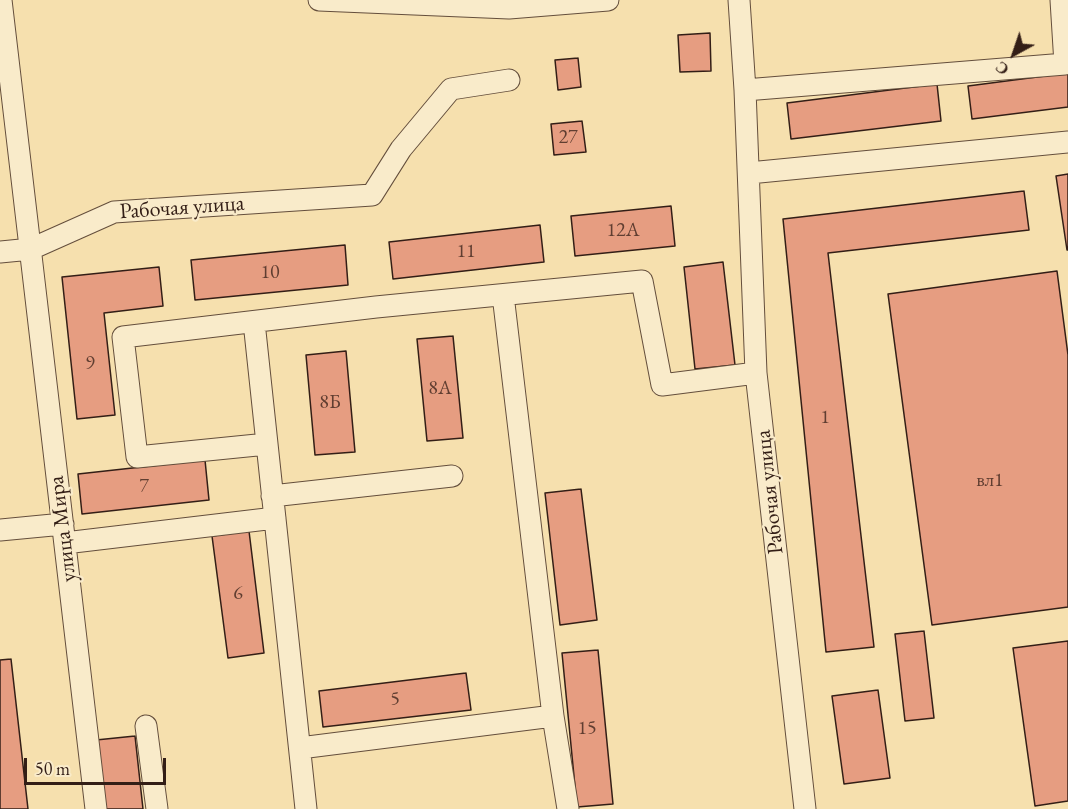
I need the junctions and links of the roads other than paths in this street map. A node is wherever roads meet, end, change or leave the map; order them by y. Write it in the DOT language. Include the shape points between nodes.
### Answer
graph roads {
  1 [pos="1,0"];
  2 [pos="319,0"];
  3 [pos="608,0"];
  4 [pos="739,0"];
  5 [pos="1061,0"];
  6 [pos="1067,64"];
  7 [pos="509,80"];
  8 [pos="745,90"];
  9 [pos="1068,142"];
  10 [pos="749,173"];
  11 [pos="31,249"];
  12 [pos="0,252"];
  13 [pos="502,295"];
  14 [pos="254,321"];
  15 [pos="756,373"];
  16 [pos="267,444"];
  17 [pos="452,476"];
  18 [pos="272,496"];
  19 [pos="275,518"];
  20 [pos="0,530"];
  21 [pos="64,534"];
  22 [pos="553,716"];
  23 [pos="146,726"];
  24 [pos="300,748"];
  25 [pos="96,809"];
  26 [pos="157,809"];
  27 [pos="306,809"];
  28 [pos="568,809"];
  29 [pos="805,809"];
  1 -- 11 [label="street, улица Мира"];
  2 -- 3 [label="street" via="509,8"];
  4 -- 8 [label="street, Рабочая улица"];
  5 -- 6 [label="street"];
  6 -- 8 [label="street"];
  7 -- 11 [label="street, Рабочая улица" via="451,89 401,148 372,195 114,212"];
  8 -- 10 [label="street, Рабочая улица"];
  9 -- 10 [label="street"];
  10 -- 15 [label="street, Рабочая улица"];
  11 -- 12 [label="street, Рабочая улица"];
  11 -- 21 [label="street, улица Мира"];
  13 -- 14 [label="street"];
  13 -- 15 [label="street" via="642,280 663,385"];
  13 -- 22 [label="street"];
  14 -- 16 [label="street"];
  14 -- 16 [label="street" via="123,337 137,457"];
  15 -- 29 [label="street, Рабочая улица"];
  16 -- 18 [label="street"];
  17 -- 18 [label="street"];
  18 -- 19 [label="street"];
  19 -- 21 [label="street"];
  19 -- 24 [label="street"];
  20 -- 21 [label="street"];
  21 -- 25 [label="street, улица Мира"];
  22 -- 24 [label="street"];
  22 -- 28 [label="street"];
  23 -- 26 [label="street"];
  24 -- 27 [label="street"];
}
